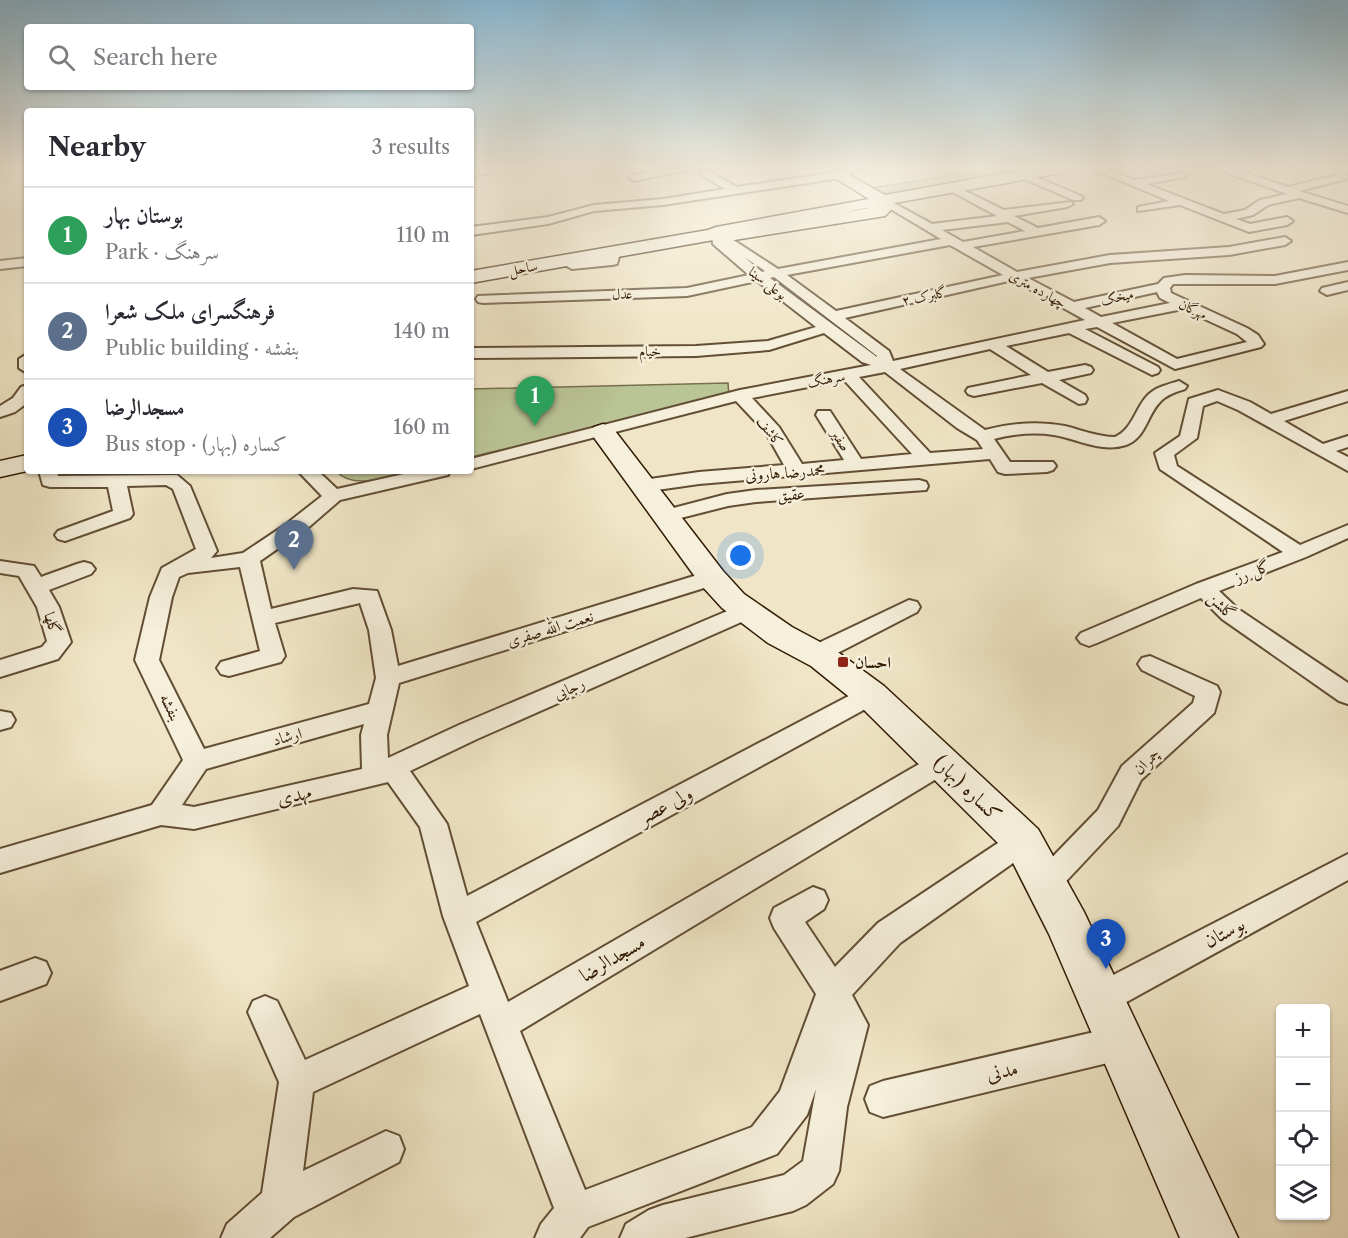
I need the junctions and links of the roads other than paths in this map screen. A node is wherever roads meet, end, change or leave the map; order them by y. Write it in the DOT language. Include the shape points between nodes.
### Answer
graph roads {
  1 [pos="787,226"];
  2 [pos="926,226"];
  3 [pos="944,226"];
  4 [pos="1024,226"];
  5 [pos="1072,226"];
  6 [pos="1243,226"];
  7 [pos="1261,226"];
  8 [pos="930,228"];
  9 [pos="1036,232"];
  10 [pos="718,234"];
  11 [pos="1285,241"];
  12 [pos="956,244"];
  13 [pos="1220,252"];
  14 [pos="24,262"];
  15 [pos="0,266"];
  16 [pos="1348,266"];
  17 [pos="776,273"];
  18 [pos="474,276"];
  19 [pos="1015,276"];
  20 [pos="761,278"];
  21 [pos="1284,279"];
  22 [pos="1348,286"];
  23 [pos="1163,287"];
  24 [pos="1327,291"];
  25 [pos="483,299"];
  26 [pos="1184,304"];
  27 [pos="1072,307"];
  28 [pos="830,322"];
  29 [pos="1098,322"];
  30 [pos="1071,328"];
  31 [pos="992,344"];
  32 [pos="474,353"];
  33 [pos="1175,364"];
  34 [pos="887,366"];
  35 [pos="1085,370"];
  36 [pos="1152,370"];
  37 [pos="848,375"];
  38 [pos="1043,378"];
  39 [pos="1179,386"];
  40 [pos="974,391"];
  41 [pos="24,394"];
  42 [pos="740,394"];
  43 [pos="1348,396"];
  44 [pos="1079,399"];
  45 [pos="0,411"];
  46 [pos="824,415"];
  47 [pos="1270,420"];
  48 [pos="603,432"];
  49 [pos="983,436"];
  50 [pos="1348,441"];
  51 [pos="1322,450"];
  52 [pos="927,460"];
  53 [pos="1000,460"];
  54 [pos="474,463"];
  55 [pos="24,464"];
  56 [pos="857,465"];
  57 [pos="1348,465"];
  58 [pos="1047,466"];
  59 [pos="0,469"];
  60 [pos="797,471"];
  61 [pos="49,474"];
  62 [pos="310,474"];
  63 [pos="428,474"];
  64 [pos="117,482"];
  65 [pos="919,486"];
  66 [pos="333,496"];
  67 [pos="654,501"];
  68 [pos="1348,531"];
  69 [pos="65,535"];
  70 [pos="1299,553"];
  71 [pos="249,559"];
  72 [pos="0,567"];
  73 [pos="182,568"];
  74 [pos="84,569"];
  75 [pos="712,578"];
  76 [pos="36,587"];
  77 [pos="1204,589"];
  78 [pos="909,607"];
  79 [pos="747,611"];
  80 [pos="262,619"];
  81 [pos="1089,638"];
  82 [pos="816,654"];
  83 [pos="1150,663"];
  84 [pos="1,666"];
  85 [pos="229,668"];
  86 [pos="1348,677"];
  87 [pos="388,678"];
  88 [pos="1348,694"];
  89 [pos="871,695"];
  90 [pos="378,711"];
  91 [pos="196,761"];
  92 [pos="942,764"];
  93 [pos="384,772"];
  94 [pos="161,814"];
  95 [pos="1023,841"];
  96 [pos="0,861"];
  97 [pos="1348,866"];
  98 [pos="1046,884"];
  99 [pos="813,900"];
  100 [pos="458,916"];
  101 [pos="35,973"];
  102 [pos="0,986"];
  103 [pos="833,992"];
  104 [pos="488,994"];
  105 [pos="1100,999"];
  106 [pos="265,1012"];
  107 [pos="500,1025"];
  108 [pos="1120,1043"];
  109 [pos="297,1081"];
  110 [pos="883,1099"];
  111 [pos="386,1149"];
  112 [pos="280,1203"];
  113 [pos="565,1225"];
  114 [pos="241,1238"];
  115 [pos="640,1238"];
  116 [pos="1209,1238"];
  1 -- 10 [label="street, ساحل"];
  2 -- 8 [label="street, چهارده متری"];
  3 -- 8 [label="street"];
  4 -- 9 [label="street"];
  5 -- 9 [label="street, عدل"];
  6 -- 7 [label="street"];
  8 -- 12 [label="street, چهارده متری"];
  9 -- 12 [label="street, عدل"];
  10 -- 17 [label="street, بوعلی سینا"];
  10 -- 18 [label="street, ساحل"];
  10 -- 20 [label="street, بوعلی سینا" via="717,241"];
  11 -- 13 [label="street, گلبرک ۲"];
  12 -- 17 [label="street, عدل"];
  12 -- 19 [label="street, چهارده متری"];
  13 -- 19 [label="street, گلبرک ۲" via="1110,259"];
  13 -- 21 [label="street"];
  14 -- 15 [label="street"];
  16 -- 21 [label="street, مهرگان"];
  17 -- 20 [label="street, عدل"];
  17 -- 28 [label="street, بوعلی سینا"];
  19 -- 27 [label="street, چهارده متری"];
  19 -- 28 [label="street, گلبرک ۲"];
  20 -- 25 [label="street, عدل" via="687,292"];
  20 -- 28 [label="street, بوعلی سینا"];
  21 -- 23 [label="street, مهرگان" via="1185,279 1169,281"];
  22 -- 24 [label="street"];
  23 -- 26 [label="street, مهرگان" via="1165,296"];
  23 -- 27 [label="street, میخک"];
  26 -- 29 [label="street, سرهنگ"];
  26 -- 33 [label="street, مهرگان" via="1242,331 1256,344"];
  27 -- 29 [label="street, چهارده متری"];
  28 -- 32 [label="street, خیام" via="769,345 696,351"];
  28 -- 34 [label="street, بوعلی سینا" via="867,358"];
  29 -- 30 [label="street, سرهنگ"];
  29 -- 33 [label="street, چهارده متری"];
  30 -- 31 [label="street, سرهنگ"];
  30 -- 36 [label="street"];
  31 -- 34 [label="street, سرهنگ"];
  31 -- 38 [label="street"];
  34 -- 37 [label="street, سرهنگ"];
  34 -- 49 [label="street, بوعلی سینا"];
  35 -- 38 [label="street"];
  37 -- 42 [label="street, سرهنگ"];
  37 -- 52 [label="street"];
  38 -- 40 [label="street"];
  38 -- 44 [label="street"];
  39 -- 49 [label="street" via="1154,398 1128,437 1116,442 1037,427"];
  41 -- 45 [label="street" via="18,403"];
  42 -- 48 [label="street, سرهنگ"];
  42 -- 60 [label="street, کاشف" via="772,431"];
  43 -- 47 [label="street"];
  46 -- 56 [label="street, صفیر"];
  47 -- 51 [label="street"];
  47 -- 70 [label="street" via="1218,395 1195,403 1188,438 1164,453 1169,469"];
  48 -- 54 [label="street, سرهنگ"];
  48 -- 67 [label="street, کساره (بهار)"];
  49 -- 53 [label="street, بوعلی سینا"];
  50 -- 51 [label="street"];
  51 -- 57 [label="street"];
  52 -- 53 [label="street, محمدرضا هارونی"];
  52 -- 56 [label="street, محمدرضا هارونی"];
  53 -- 58 [label="street, محمدرضا هارونی"];
  55 -- 59 [label="street"];
  56 -- 60 [label="street, محمدرضا هارونی"];
  60 -- 67 [label="street, محمدرضا هارونی" via="699,478"];
  61 -- 64 [label="street, بنفشه" via="50,481"];
  62 -- 66 [label="street"];
  63 -- 66 [label="street"];
  64 -- 69 [label="street" via="123,514"];
  64 -- 73 [label="street, بنفشه" via="170,479 182,486 207,551"];
  65 -- 67 [label="street, عقیق" via="727,500"];
  66 -- 71 [label="street" via="315,514"];
  67 -- 75 [label="street, کساره (بهار)"];
  68 -- 70 [label="street, گل رز"];
  70 -- 77 [label="street, گل رز"];
  71 -- 73 [label="street"];
  71 -- 80 [label="street"];
  72 -- 76 [label="street, گلها" via="27,571"];
  73 -- 91 [label="street, بنفشه" via="170,573 160,597 147,660"];
  74 -- 76 [label="street"];
  75 -- 79 [label="street, کساره (بهار)"];
  75 -- 87 [label="street, نعمت الله صفری"];
  76 -- 84 [label="street, گلها" via="48,607 59,642 50,653"];
  77 -- 81 [label="street, گل رز"];
  77 -- 86 [label="street, گلشن" via="1243,607"];
  77 -- 88 [label="street, گلشن" via="1230,614"];
  78 -- 82 [label="street"];
  79 -- 82 [label="street, کساره (بهار)"];
  79 -- 93 [label="street, رجایی"];
  80 -- 85 [label="street" via="273,656"];
  80 -- 87 [label="street" via="353,596 369,596 380,630"];
  82 -- 89 [label="street, کساره (بهار)"];
  83 -- 98 [label="street, چمران" via="1209,692 1205,707 1131,773 1108,818"];
  87 -- 90 [label="street"];
  89 -- 92 [label="street, کساره (بهار)"];
  89 -- 100 [label="street, ولی عصر"];
  90 -- 91 [label="street, ارشاد"];
  90 -- 93 [label="street" via="374,735"];
  91 -- 94 [label="street"];
  92 -- 95 [label="street, کساره (بهار)"];
  92 -- 107 [label="street, مسجدالرضا"];
  93 -- 94 [label="street, مهدی" via="194,818"];
  93 -- 100 [label="street" via="433,824"];
  94 -- 96 [label="street"];
  95 -- 98 [label="street, کساره (بهار)"];
  95 -- 103 [label="street" via="889,933"];
  97 -- 105 [label="street, بوستان"];
  98 -- 105 [label="street, کساره (بهار)"];
  99 -- 103 [label="street" via="785,918"];
  100 -- 104 [label="street"];
  101 -- 102 [label="street"];
  103 -- 113 [label="street" via="794,1102 764,1141"];
  103 -- 115 [label="street" via="851,1025 830,1107 820,1171 793,1192 663,1224"];
  104 -- 107 [label="street"];
  104 -- 109 [label="street"];
  105 -- 108 [label="street, کساره (بهار)"];
  106 -- 109 [label="street"];
  107 -- 113 [label="street"];
  108 -- 110 [label="street, مدنی"];
  108 -- 116 [label="street, کساره (بهار)"];
  109 -- 112 [label="street"];
  111 -- 112 [label="street"];
  112 -- 114 [label="street"];
}
